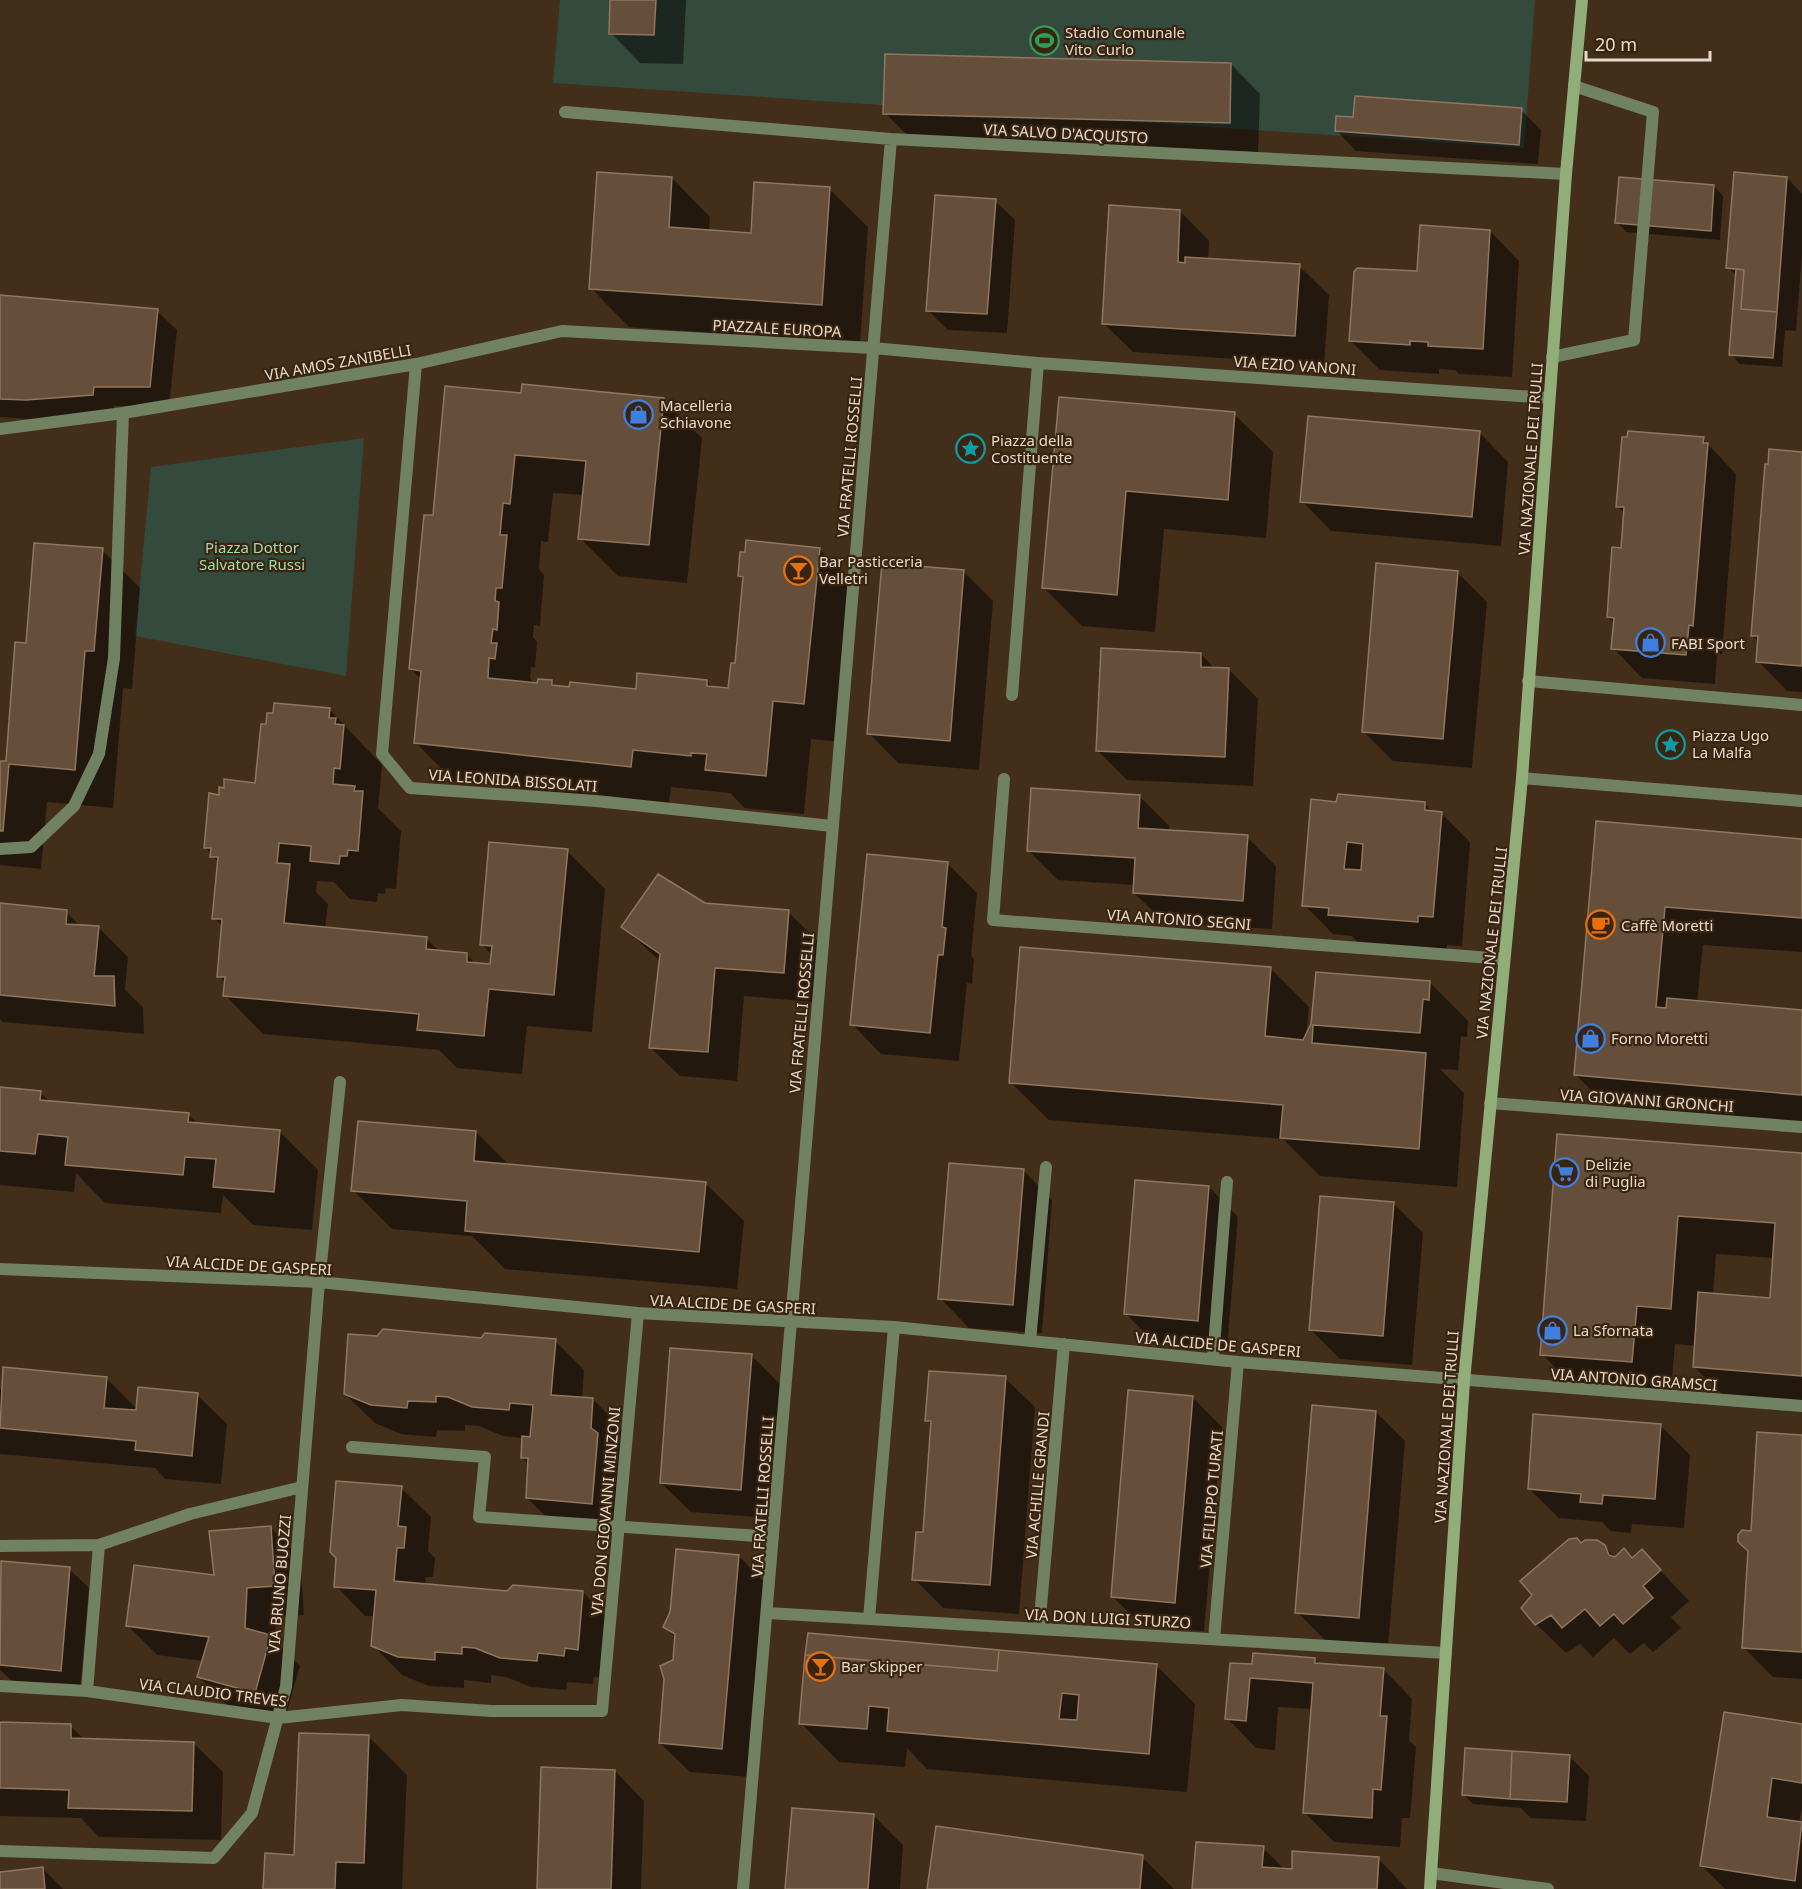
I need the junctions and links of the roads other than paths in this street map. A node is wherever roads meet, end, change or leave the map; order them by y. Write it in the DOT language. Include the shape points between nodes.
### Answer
graph roads {
  1 [pos="1582,0"];
  2 [pos="1574,86"];
  3 [pos="565,112"];
  4 [pos="891,139"];
  5 [pos="1566,174"];
  6 [pos="680,338"];
  7 [pos="873,348"];
  8 [pos="1552,357"];
  9 [pos="1038,363"];
  10 [pos="416,364"];
  11 [pos="1549,398"];
  12 [pos="123,413"];
  13 [pos="0,429"];
  14 [pos="1528,681"];
  15 [pos="1012,695"];
  16 [pos="1802,705"];
  17 [pos="1522,777"];
  18 [pos="1004,779"];
  19 [pos="1802,801"];
  20 [pos="832,826"];
  21 [pos="0,849"];
  22 [pos="1504,959"];
  23 [pos="340,1082"];
  24 [pos="1490,1103"];
  25 [pos="1802,1127"];
  26 [pos="1046,1167"];
  27 [pos="1227,1182"];
  28 [pos="0,1269"];
  29 [pos="319,1282"];
  30 [pos="638,1313"];
  31 [pos="790,1323"];
  32 [pos="894,1327"];
  33 [pos="1030,1341"];
  34 [pos="1064,1344"];
  35 [pos="1213,1359"];
  36 [pos="1238,1362"];
  37 [pos="1464,1381"];
  38 [pos="1802,1407"];
  39 [pos="352,1447"];
  40 [pos="302,1487"];
  41 [pos="619,1528"];
  42 [pos="773,1537"];
  43 [pos="0,1545"];
  44 [pos="99,1545"];
  45 [pos="768,1613"];
  46 [pos="869,1619"];
  47 [pos="1039,1629"];
  48 [pos="1214,1640"];
  49 [pos="1446,1653"];
  50 [pos="0,1686"];
  51 [pos="87,1691"];
  52 [pos="602,1711"];
  53 [pos="278,1718"];
  54 [pos="0,1851"];
  55 [pos="1431,1873"];
  56 [pos="743,1889"];
  57 [pos="1430,1889"];
  58 [pos="1548,1889"];
  1 -- 2 [label="street, VIA NAZIONALE DEI TRULLI"];
  2 -- 5 [label="street, VIA NAZIONALE DEI TRULLI"];
  2 -- 8 [label="street" via="1653,112 1634,340"];
  3 -- 4 [label="street, VIA SALVO D'ACQUISTO"];
  4 -- 5 [label="street, VIA SALVO D'ACQUISTO"];
  4 -- 7 [label="street, VIA FRATELLI ROSSELLI"];
  5 -- 8 [label="street, VIA NAZIONALE DEI TRULLI"];
  6 -- 7 [label="street, PIAZZALE EUROPA"];
  6 -- 10 [label="street, VIA AMOS ZANIBELLI" via="562,331"];
  7 -- 9 [label="street"];
  7 -- 20 [label="street, VIA FRATELLI ROSSELLI"];
  8 -- 11 [label="street, VIA NAZIONALE DEI TRULLI"];
  9 -- 11 [label="street, VIA EZIO VANONI"];
  9 -- 15 [label="street"];
  10 -- 12 [label="street, VIA AMOS ZANIBELLI"];
  10 -- 20 [label="street, VIA LEONIDA BISSOLATI" via="382,754 410,788 596,801"];
  11 -- 14 [label="street, VIA NAZIONALE DEI TRULLI"];
  12 -- 13 [label="street, VIA AMOS ZANIBELLI"];
  12 -- 21 [label="street" via="114,658 99,754 66,815 31,847"];
  14 -- 16 [label="street"];
  14 -- 17 [label="street, VIA NAZIONALE DEI TRULLI"];
  17 -- 19 [label="street"];
  17 -- 22 [label="street, VIA NAZIONALE DEI TRULLI"];
  18 -- 22 [label="street, VIA ANTONIO SEGNI" via="993,920"];
  20 -- 31 [label="street, VIA FRATELLI ROSSELLI"];
  22 -- 24 [label="street, VIA NAZIONALE DEI TRULLI"];
  23 -- 29 [label="street, VIA BRUNO BUOZZI"];
  24 -- 25 [label="street, VIA GIOVANNI GRONCHI"];
  24 -- 37 [label="street, VIA NAZIONALE DEI TRULLI"];
  26 -- 33 [label="street"];
  27 -- 35 [label="street"];
  28 -- 29 [label="street, VIA ALCIDE DE GASPERI"];
  29 -- 30 [label="street, VIA ALCIDE DE GASPERI"];
  29 -- 40 [label="street, VIA BRUNO BUOZZI"];
  30 -- 31 [label="street, VIA ALCIDE DE GASPERI"];
  30 -- 41 [label="street, VIA DON GIOVANNI MINZONI"];
  31 -- 32 [label="street, VIA ALCIDE DE GASPERI"];
  31 -- 42 [label="street, VIA FRATELLI ROSSELLI"];
  32 -- 33 [label="street, VIA ALCIDE DE GASPERI"];
  32 -- 46 [label="street"];
  33 -- 34 [label="street, VIA ALCIDE DE GASPERI"];
  34 -- 35 [label="street, VIA ALCIDE DE GASPERI"];
  34 -- 47 [label="street, VIA ACHILLE GRANDI"];
  35 -- 36 [label="street, VIA ALCIDE DE GASPERI"];
  36 -- 37 [label="street, VIA ALCIDE DE GASPERI"];
  36 -- 48 [label="street, VIA FILIPPO TURATI"];
  37 -- 38 [label="street, VIA ANTONIO GRAMSCI"];
  37 -- 49 [label="street, VIA NAZIONALE DEI TRULLI"];
  39 -- 41 [label="street" via="485,1458 479,1516"];
  40 -- 44 [label="street" via="190,1514"];
  40 -- 53 [label="street, VIA BRUNO BUOZZI" via="286,1687"];
  41 -- 42 [label="street"];
  41 -- 52 [label="street, VIA DON GIOVANNI MINZONI"];
  42 -- 45 [label="street, VIA FRATELLI ROSSELLI"];
  43 -- 44 [label="street"];
  44 -- 51 [label="street"];
  45 -- 46 [label="street, VIA DON LUIGI STURZO"];
  45 -- 56 [label="street, VIA FRATELLI ROSSELLI"];
  46 -- 47 [label="street, VIA DON LUIGI STURZO"];
  47 -- 48 [label="street, VIA DON LUIGI STURZO"];
  48 -- 49 [label="street, VIA DON LUIGI STURZO"];
  49 -- 55 [label="street, VIA NAZIONALE DEI TRULLI"];
  50 -- 51 [label="street, VIA CLAUDIO TREVES"];
  51 -- 53 [label="street, VIA CLAUDIO TREVES"];
  52 -- 53 [label="street, VIA CLAUDIO TREVES" via="491,1711 402,1705"];
  53 -- 54 [label="street, VIA BRUNO BUOZZI" via="252,1813 214,1858"];
  55 -- 57 [label="street, VIA NAZIONALE DEI TRULLI"];
  55 -- 58 [label="street"];
}
